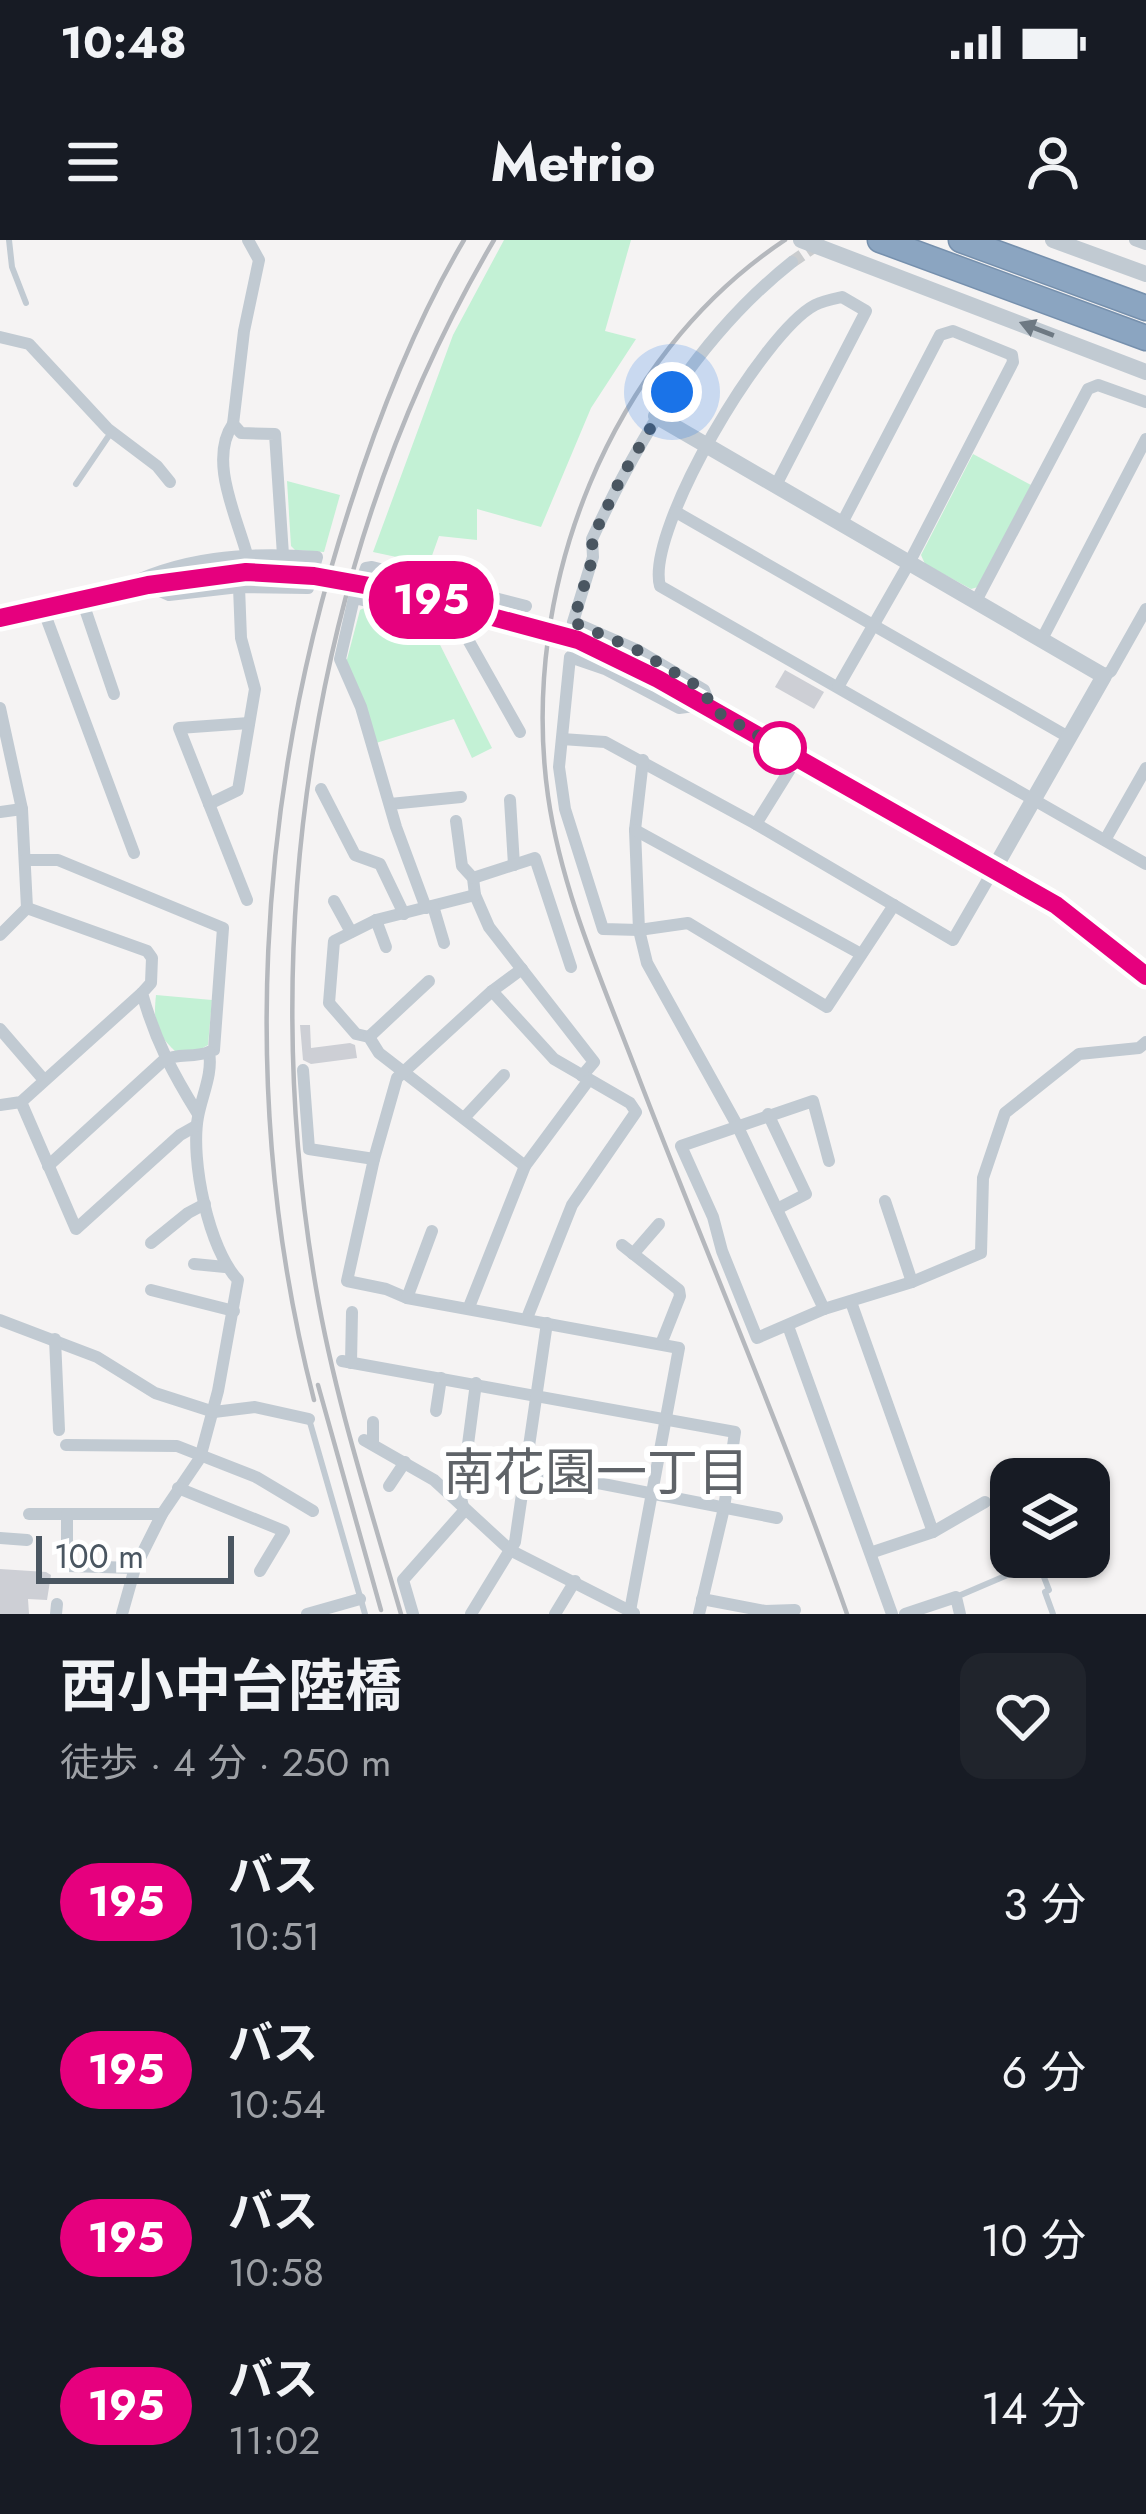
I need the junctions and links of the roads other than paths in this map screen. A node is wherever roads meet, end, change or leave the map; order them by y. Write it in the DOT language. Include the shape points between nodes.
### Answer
graph roads {
  1 [pos="9,240"];
  2 [pos="248,240"];
  3 [pos="801,240"];
  4 [pos="880,240"];
  5 [pos="961,240"];
  6 [pos="1135,240"];
  7 [pos="1065,242"];
  8 [pos="1146,244"];
  9 [pos="793,262"];
  10 [pos="1146,274"];
  11 [pos="26,303"];
  12 [pos="1146,308"];
  13 [pos="0,337"];
  14 [pos="1146,338"];
  15 [pos="1146,372"];
  16 [pos="1146,402"];
  17 [pos="656,416"];
  18 [pos="233,424"];
  19 [pos="112,431"];
  20 [pos="1146,439"];
  21 [pos="706,445"];
  22 [pos="170,482"];
  23 [pos="76,484"];
  24 [pos="776,485"];
  25 [pos="676,512"];
  26 [pos="842,523"];
  27 [pos="247,554"];
  28 [pos="283,555"];
  29 [pos="909,563"];
  30 [pos="153,585"];
  31 [pos="238,587"];
  32 [pos="111,593"];
  33 [pos="354,598"];
  34 [pos="82,600"];
  35 [pos="976,601"];
  36 [pos="526,606"];
  37 [pos="43,609"];
  38 [pos="1144,615"];
  39 [pos="0,618"];
  40 [pos="872,628"];
  41 [pos="1042,639"];
  42 [pos="1104,676"];
  43 [pos="838,687"];
  44 [pos="114,694"];
  45 [pos="700,703"];
  46 [pos="0,708"];
  47 [pos="249,723"];
  48 [pos="520,732"];
  49 [pos="1070,738"];
  50 [pos="562,739"];
  51 [pos="797,758"];
  52 [pos="643,760"];
  53 [pos="1146,768"];
  54 [pos="321,789"];
  55 [pos="461,796"];
  56 [pos="510,800"];
  57 [pos="1034,800"];
  58 [pos="209,804"];
  59 [pos="390,804"];
  60 [pos="22,809"];
  61 [pos="0,812"];
  62 [pos="456,821"];
  63 [pos="756,824"];
  64 [pos="634,830"];
  65 [pos="1105,840"];
  66 [pos="134,853"];
  67 [pos="25,860"];
  68 [pos="1146,864"];
  69 [pos="514,865"];
  70 [pos="994,869"];
  71 [pos="473,878"];
  72 [pos="475,895"];
  73 [pos="247,900"];
  74 [pos="334,901"];
  75 [pos="894,905"];
  76 [pos="430,907"];
  77 [pos="26,908"];
  78 [pos="404,914"];
  79 [pos="376,920"];
  80 [pos="639,930"];
  81 [pos="352,932"];
  82 [pos="0,935"];
  83 [pos="444,944"];
  84 [pos="386,947"];
  85 [pos="862,954"];
  86 [pos="572,967"];
  87 [pos="522,969"];
  88 [pos="1146,976"];
  89 [pos="429,981"];
  90 [pos="492,991"];
  91 [pos="142,994"];
  92 [pos="0,1029"];
  93 [pos="369,1037"];
  94 [pos="1146,1042"];
  95 [pos="208,1052"];
  96 [pos="164,1060"];
  97 [pos="303,1070"];
  98 [pos="406,1071"];
  99 [pos="504,1075"];
  100 [pos="585,1079"];
  101 [pos="44,1080"];
  102 [pos="20,1102"];
  103 [pos="0,1105"];
  104 [pos="768,1114"];
  105 [pos="464,1118"];
  106 [pos="197,1120"];
  107 [pos="737,1125"];
  108 [pos="374,1159"];
  109 [pos="829,1161"];
  110 [pos="48,1166"];
  111 [pos="525,1166"];
  112 [pos="885,1201"];
  113 [pos="205,1204"];
  114 [pos="777,1209"];
  115 [pos="659,1224"];
  116 [pos="432,1232"];
  117 [pos="151,1244"];
  118 [pos="194,1264"];
  119 [pos="226,1267"];
  120 [pos="912,1282"];
  121 [pos="151,1290"];
  122 [pos="407,1298"];
  123 [pos="851,1302"];
  124 [pos="469,1307"];
  125 [pos="824,1309"];
  126 [pos="233,1310"];
  127 [pos="352,1312"];
  128 [pos="527,1318"];
  129 [pos="0,1320"];
  130 [pos="547,1323"];
  131 [pos="788,1326"];
  132 [pos="55,1339"];
  133 [pos="661,1344"];
  134 [pos="441,1378"];
  135 [pos="476,1383"];
  136 [pos="537,1395"];
  137 [pos="436,1411"];
  138 [pos="214,1412"];
  139 [pos="309,1419"];
  140 [pos="668,1419"];
  141 [pos="373,1422"];
  142 [pos="59,1430"];
  143 [pos="66,1445"];
  144 [pos="200,1458"];
  145 [pos="405,1462"];
  146 [pos="526,1469"];
  147 [pos="389,1486"];
  148 [pos="178,1488"];
  149 [pos="650,1495"];
  150 [pos="986,1502"];
  151 [pos="724,1508"];
  152 [pos="313,1511"];
  153 [pos="464,1511"];
  154 [pos="29,1514"];
  155 [pos="67,1514"];
  156 [pos="162,1514"];
  157 [pos="777,1518"];
  158 [pos="933,1532"];
  159 [pos="0,1538"];
  160 [pos="27,1540"];
  161 [pos="510,1550"];
  162 [pos="873,1552"];
  163 [pos="135,1568"];
  164 [pos="260,1571"];
  165 [pos="575,1581"];
  166 [pos="956,1598"];
  167 [pos="360,1599"];
  168 [pos="702,1599"];
  169 [pos="795,1610"];
  170 [pos="633,1612"];
  171 [pos="122,1614"];
  172 [pos="307,1614"];
  173 [pos="365,1614"];
  174 [pos="412,1614"];
  175 [pos="472,1614"];
  176 [pos="555,1614"];
  177 [pos="698,1614"];
  178 [pos="892,1614"];
  179 [pos="905,1614"];
  180 [pos="960,1614"];
  181 [pos="1053,1614"];
  1 -- 11 [label="lane"];
  2 -- 18 [label="street" via="259,260"];
  15 -- 3 [label="street, one-way"];
  4 -- 14 [label="highway"];
  5 -- 12 [label="highway"];
  6 -- 8 [label="street"];
  7 -- 10 [label="street"];
  9 -- 17 [label="street" via="704,350"];
  13 -- 19 [label="street" via="29,344"];
  16 -- 35 [label="street" via="1088,388"];
  17 -- 21 [label="street"];
  17 -- 45 [label="street" via="592,539 573,622 704,690"];
  18 -- 27 [label="street" via="225,436 226,492"];
  18 -- 28 [label="street" via="241,433 275,434"];
  19 -- 22 [label="street"];
  19 -- 23 [label="lane"];
  20 -- 41 [label="street"];
  21 -- 24 [label="street"];
  21 -- 24 [label="street" via="746,377 810,308 842,297 860,305 866,311"];
  21 -- 25 [label="street"];
  24 -- 26 [label="street"];
  25 -- 40 [label="street"];
  25 -- 43 [label="street" via="656,573 660,586"];
  26 -- 29 [label="street"];
  26 -- 29 [label="street" via="940,335 953,331 1008,351 1013,362"];
  27 -- 28 [label="street"];
  27 -- 32 [label="street" via="166,566"];
  28 -- 31 [label="street" via="317,557 308,588"];
  29 -- 35 [label="street"];
  29 -- 40 [label="street"];
  30 -- 31 [label="street" via="169,595"];
  30 -- 32 [label="street"];
  30 -- 45 [label="street, bridge" via="246,572 392,590 578,640"];
  31 -- 47 [label="street" via="255,689"];
  32 -- 34 [label="street"];
  33 -- 36 [label="street" via="372,567"];
  33 -- 48 [label="street" via="458,622"];
  33 -- 59 [label="street" via="340,659"];
  34 -- 37 [label="street"];
  34 -- 44 [label="street"];
  35 -- 41 [label="street"];
  37 -- 39 [label="street"];
  37 -- 66 [label="street"];
  38 -- 42 [label="street"];
  40 -- 43 [label="street"];
  40 -- 49 [label="street"];
  41 -- 42 [label="street"];
  42 -- 49 [label="street"];
  43 -- 57 [label="street"];
  45 -- 50 [label="street" via="679,707 570,657"];
  45 -- 51 [label="street"];
  46 -- 60 [label="street"];
  47 -- 58 [label="street" via="238,790"];
  47 -- 58 [label="street" via="179,728"];
  49 -- 57 [label="street"];
  50 -- 52 [label="street" via="605,742"];
  50 -- 80 [label="street" via="565,809 597,919 603,929"];
  51 -- 63 [label="street"];
  51 -- 70 [label="street"];
  52 -- 63 [label="street"];
  52 -- 64 [label="street"];
  53 -- 65 [label="street"];
  54 -- 78 [label="street" via="356,855 380,864"];
  55 -- 59 [label="street"];
  56 -- 69 [label="street"];
  57 -- 65 [label="street"];
  57 -- 70 [label="street"];
  58 -- 73 [label="street"];
  59 -- 76 [label="street"];
  60 -- 61 [label="street"];
  60 -- 67 [label="street"];
  62 -- 71 [label="street" via="462,866"];
  63 -- 75 [label="street"];
  64 -- 80 [label="street"];
  64 -- 85 [label="street"];
  65 -- 68 [label="street"];
  67 -- 77 [label="street"];
  67 -- 95 [label="street" via="58,860 224,928"];
  69 -- 71 [label="street"];
  69 -- 86 [label="street" via="535,858"];
  70 -- 75 [label="street" via="953,940"];
  70 -- 88 [label="street" via="1056,905"];
  71 -- 72 [label="street"];
  72 -- 76 [label="street"];
  72 -- 87 [label="street"];
  74 -- 81 [label="street"];
  75 -- 85 [label="street"];
  76 -- 78 [label="street"];
  76 -- 83 [label="street"];
  77 -- 82 [label="street"];
  77 -- 91 [label="street" via="147,951 151,983"];
  78 -- 79 [label="street"];
  79 -- 81 [label="street"];
  79 -- 84 [label="street"];
  80 -- 85 [label="street" via="688,923 827,1006"];
  80 -- 107 [label="street" via="646,962"];
  81 -- 93 [label="street" via="334,941 329,1003 356,1034"];
  87 -- 90 [label="street"];
  87 -- 100 [label="street" via="594,1062"];
  89 -- 93 [label="street"];
  90 -- 98 [label="street"];
  90 -- 100 [label="street" via="554,1059"];
  91 -- 96 [label="street"];
  91 -- 101 [label="street"];
  92 -- 101 [label="street"];
  93 -- 98 [label="street"];
  94 -- 120 [label="street" via="1079,1054 1005,1113 983,1178 981,1253"];
  95 -- 96 [label="street"];
  95 -- 106 [label="street"];
  96 -- 106 [label="street"];
  96 -- 110 [label="street"];
  97 -- 108 [label="street" via="309,1149"];
  98 -- 105 [label="street"];
  98 -- 108 [label="street" via="397,1078"];
  99 -- 105 [label="street"];
  100 -- 111 [label="street"];
  100 -- 128 [label="street" via="636,1112 572,1205"];
  101 -- 102 [label="street"];
  102 -- 103 [label="street"];
  102 -- 110 [label="street"];
  104 -- 107 [label="street"];
  104 -- 109 [label="street" via="813,1101"];
  104 -- 114 [label="street" via="806,1194"];
  105 -- 111 [label="street"];
  106 -- 110 [label="street" via="76,1228"];
  106 -- 113 [label="street"];
  107 -- 114 [label="street"];
  107 -- 131 [label="street" via="681,1147 757,1338"];
  108 -- 122 [label="street" via="347,1281"];
  111 -- 124 [label="street"];
  112 -- 120 [label="street"];
  113 -- 117 [label="street"];
  113 -- 119 [label="street"];
  114 -- 125 [label="street"];
  115 -- 133 [label="street" via="627,1250 679,1290"];
  116 -- 122 [label="street"];
  118 -- 119 [label="street"];
  119 -- 126 [label="street" via="238,1280"];
  120 -- 123 [label="street"];
  121 -- 126 [label="street"];
  122 -- 124 [label="street"];
  123 -- 125 [label="street"];
  123 -- 158 [label="street"];
  124 -- 128 [label="street"];
  125 -- 131 [label="street"];
  126 -- 138 [label="street"];
  127 -- 134 [label="street" via="346,1362"];
  128 -- 130 [label="street"];
  129 -- 132 [label="street"];
  130 -- 133 [label="street"];
  130 -- 136 [label="street"];
  131 -- 162 [label="street"];
  132 -- 138 [label="street" via="145,1389"];
  132 -- 142 [label="street"];
  133 -- 140 [label="street" via="680,1348"];
  134 -- 135 [label="street"];
  134 -- 137 [label="street"];
  135 -- 136 [label="street"];
  135 -- 153 [label="street"];
  136 -- 140 [label="street"];
  136 -- 146 [label="street"];
  138 -- 139 [label="street" via="255,1407"];
  138 -- 144 [label="street"];
  139 -- 167 [label="lane"];
  140 -- 149 [label="street"];
  140 -- 151 [label="street" via="735,1432"];
  141 -- 145 [label="street" via="368,1442"];
  143 -- 144 [label="street" via="177,1446"];
  144 -- 148 [label="street"];
  144 -- 152 [label="street" via="256,1477"];
  145 -- 147 [label="street"];
  145 -- 153 [label="street"];
  146 -- 149 [label="street"];
  146 -- 161 [label="street"];
  148 -- 156 [label="street"];
  148 -- 164 [label="street" via="284,1532"];
  149 -- 151 [label="street"];
  149 -- 170 [label="street"];
  150 -- 158 [label="street"];
  151 -- 157 [label="street"];
  151 -- 168 [label="street"];
  153 -- 161 [label="street"];
  153 -- 174 [label="street" via="403,1580"];
  154 -- 155 [label="street"];
  155 -- 156 [label="street"];
  155 -- 163 [label="street" via="67,1566"];
  156 -- 163 [label="street"];
  158 -- 162 [label="street"];
  159 -- 160 [label="street"];
  161 -- 165 [label="street"];
  161 -- 175 [label="street"];
  162 -- 178 [label="street"];
  163 -- 171 [label="street"];
  165 -- 170 [label="street"];
  165 -- 176 [label="street"];
  166 -- 179 [label="street"];
  166 -- 180 [label="street"];
  166 -- 181 [label="lane" via="1038,1562"];
  167 -- 172 [label="street"];
  167 -- 173 [label="lane"];
  168 -- 169 [label="street"];
  168 -- 177 [label="street"];
}
